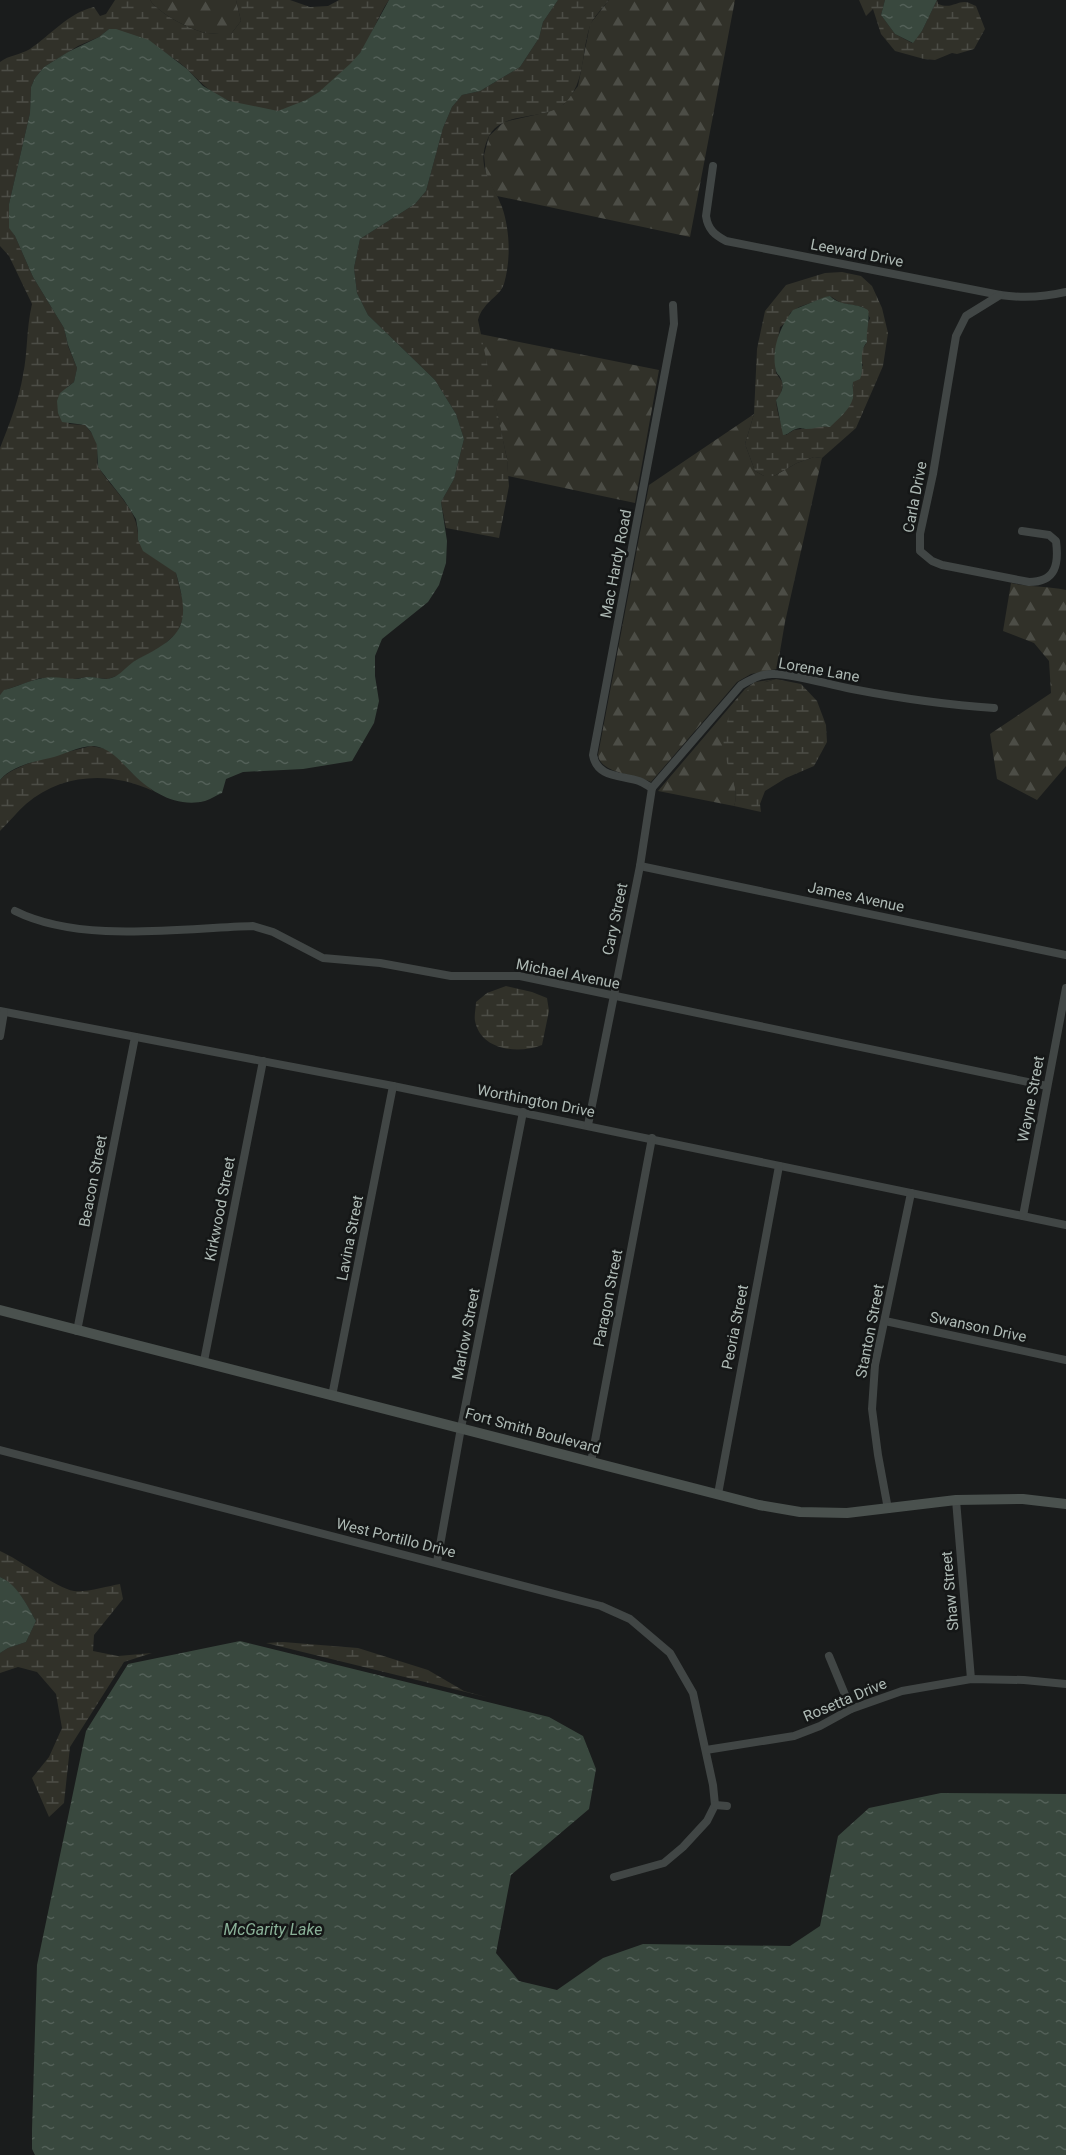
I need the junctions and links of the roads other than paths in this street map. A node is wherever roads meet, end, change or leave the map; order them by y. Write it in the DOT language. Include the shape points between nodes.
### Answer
graph roads {
  1 [pos="713,166"];
  2 [pos="1066,292"];
  3 [pos="1000,295"];
  4 [pos="673,305"];
  5 [pos="1022,531"];
  6 [pos="994,708"];
  7 [pos="652,788"];
  8 [pos="640,866"];
  9 [pos="15,911"];
  10 [pos="1066,955"];
  11 [pos="1066,987"];
  12 [pos="613,996"];
  13 [pos="2,1011"];
  14 [pos="0,1036"];
  15 [pos="135,1037"];
  16 [pos="263,1061"];
  17 [pos="393,1086"];
  18 [pos="1047,1086"];
  19 [pos="523,1112"];
  20 [pos="588,1125"];
  21 [pos="652,1138"];
  22 [pos="779,1166"];
  23 [pos="911,1193"];
  24 [pos="1023,1216"];
  25 [pos="1066,1225"];
  26 [pos="0,1310"];
  27 [pos="885,1321"];
  28 [pos="77,1331"];
  29 [pos="1066,1359"];
  30 [pos="204,1361"];
  31 [pos="332,1396"];
  32 [pos="461,1428"];
  33 [pos="0,1450"];
  34 [pos="591,1462"];
  35 [pos="718,1494"];
  36 [pos="956,1500"];
  37 [pos="1066,1504"];
  38 [pos="888,1509"];
  39 [pos="437,1562"];
  40 [pos="829,1656"];
  41 [pos="971,1679"];
  42 [pos="1066,1684"];
  43 [pos="851,1709"];
  44 [pos="706,1750"];
  45 [pos="715,1805"];
  46 [pos="727,1806"];
  47 [pos="614,1877"];
  1 -- 3 [label="street, Leeward Drive" via="707,223 710,230 726,241"];
  2 -- 3 [label="street, Leeward Drive"];
  3 -- 5 [label="street, Carla Drive" via="966,316 956,336 920,551 942,565 1041,582 1050,576 1057,562 1056,541 1049,535"];
  4 -- 7 [label="street, Mac Hardy Road" via="674,324 593,755 599,769 607,774"];
  6 -- 7 [label="street, Lorene Lane" via="929,702 775,674 762,675 741,685"];
  7 -- 8 [label="street, Cary Street"];
  8 -- 10 [label="street, James Avenue"];
  8 -- 12 [label="street, Cary Street"];
  9 -- 12 [label="street, Michael Avenue" via="29,918 88,931 253,926 323,958 451,976 520,976"];
  11 -- 18 [label="street, Wayne Street"];
  12 -- 18 [label="street, Michael Avenue"];
  12 -- 20 [label="street, Cary Street"];
  13 -- 14 [label="street"];
  13 -- 15 [label="street, Worthington Drive"];
  15 -- 16 [label="street, Worthington Drive"];
  15 -- 28 [label="street, Beacon Street"];
  16 -- 17 [label="street, Worthington Drive"];
  16 -- 30 [label="street, Kirkwood Street"];
  17 -- 19 [label="street, Worthington Drive"];
  17 -- 31 [label="street, Lavina Street"];
  18 -- 24 [label="street, Wayne Street"];
  19 -- 20 [label="street, Worthington Drive"];
  19 -- 32 [label="street, Marlow Street"];
  20 -- 21 [label="street, Worthington Drive"];
  21 -- 22 [label="street, Worthington Drive"];
  21 -- 34 [label="street, Paragon Street"];
  22 -- 23 [label="street, Worthington Drive"];
  22 -- 35 [label="street, Peoria Street"];
  23 -- 24 [label="street, Worthington Drive"];
  23 -- 27 [label="street, Stanton Street"];
  24 -- 25 [label="street, Worthington Drive"];
  26 -- 28 [label="street, Fort Smith Boulevard"];
  27 -- 29 [label="street, Swanson Drive"];
  27 -- 38 [label="street, Stanton Street" via="875,1365 872,1409"];
  28 -- 30 [label="street, Fort Smith Boulevard"];
  30 -- 31 [label="street, Fort Smith Boulevard"];
  31 -- 32 [label="street, Fort Smith Boulevard"];
  32 -- 34 [label="street, Fort Smith Boulevard"];
  32 -- 39 [label="street, Marlow Street"];
  33 -- 39 [label="street, West Portillo Drive"];
  34 -- 35 [label="street, Fort Smith Boulevard"];
  35 -- 38 [label="street, Fort Smith Boulevard" via="800,1512"];
  36 -- 37 [label="street, Fort Smith Boulevard" via="1023,1499"];
  36 -- 38 [label="street, Fort Smith Boulevard"];
  36 -- 41 [label="street, Shaw Street"];
  39 -- 44 [label="street, West Portillo Drive" via="601,1606 630,1619 670,1653 693,1693"];
  40 -- 43 [label="street"];
  41 -- 42 [label="street, Rosetta Drive"];
  41 -- 43 [label="street, Rosetta Drive" via="902,1691"];
  43 -- 44 [label="street, Rosetta Drive" via="794,1736"];
  44 -- 45 [label="street, West Portillo Drive"];
  45 -- 46 [label="street"];
  45 -- 47 [label="street" via="707,1821 664,1863"];
}
